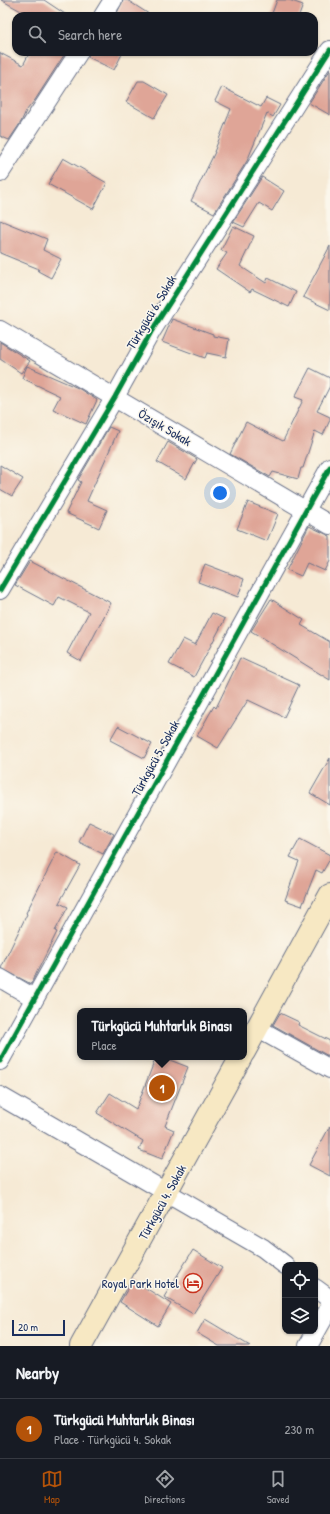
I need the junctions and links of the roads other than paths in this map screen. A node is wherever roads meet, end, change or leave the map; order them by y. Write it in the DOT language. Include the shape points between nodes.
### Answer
graph roads {
  1 [pos="113,0"];
  2 [pos="105,12"];
  3 [pos="330,50"];
  4 [pos="76,56"];
  5 [pos="0,173"];
  6 [pos="0,330"];
  7 [pos="115,397"];
  8 [pos="330,467"];
  9 [pos="306,510"];
  10 [pos="330,525"];
  11 [pos="0,590"];
  12 [pos="330,895"];
  13 [pos="0,978"];
  14 [pos="34,998"];
  15 [pos="257,1028"];
  16 [pos="247,1046"];
  17 [pos="239,1060"];
  18 [pos="0,1061"];
  19 [pos="330,1069"];
  20 [pos="0,1096"];
  21 [pos="167,1192"];
  22 [pos="282,1263"];
  23 [pos="318,1290"];
  24 [pos="330,1299"];
  25 [pos="330,1307"];
  26 [pos="81,1346"];
  27 [pos="308,1346"];
  1 -- 2 [label="street"];
  3 -- 7 [label="street, Türkgücü 6. Sokak" via="151,332"];
  4 -- 5 [label="street"];
  6 -- 7 [label="street, Özışık Sokak"];
  7 -- 9 [label="street, Özışık Sokak"];
  7 -- 11 [label="street, Türkgücü 6. Sokak"];
  8 -- 9 [label="street, Türkgücü 5. Sokak"];
  9 -- 10 [label="street, Özışık Sokak"];
  9 -- 14 [label="street, Türkgücü 5. Sokak"];
  12 -- 15 [label="main road"];
  13 -- 14 [label="street"];
  14 -- 18 [label="street, Türkgücü 5. Sokak"];
  15 -- 16 [label="main road"];
  15 -- 19 [label="street"];
  17 -- 21 [label="main road, Türkgücü 4. Sokak"];
  20 -- 21 [label="street"];
  21 -- 22 [label="street" via="263,1248"];
  21 -- 26 [label="main road, Türkgücü 4. Sokak"];
  23 -- 24 [label="street"];
  25 -- 27 [label="street"];
}
